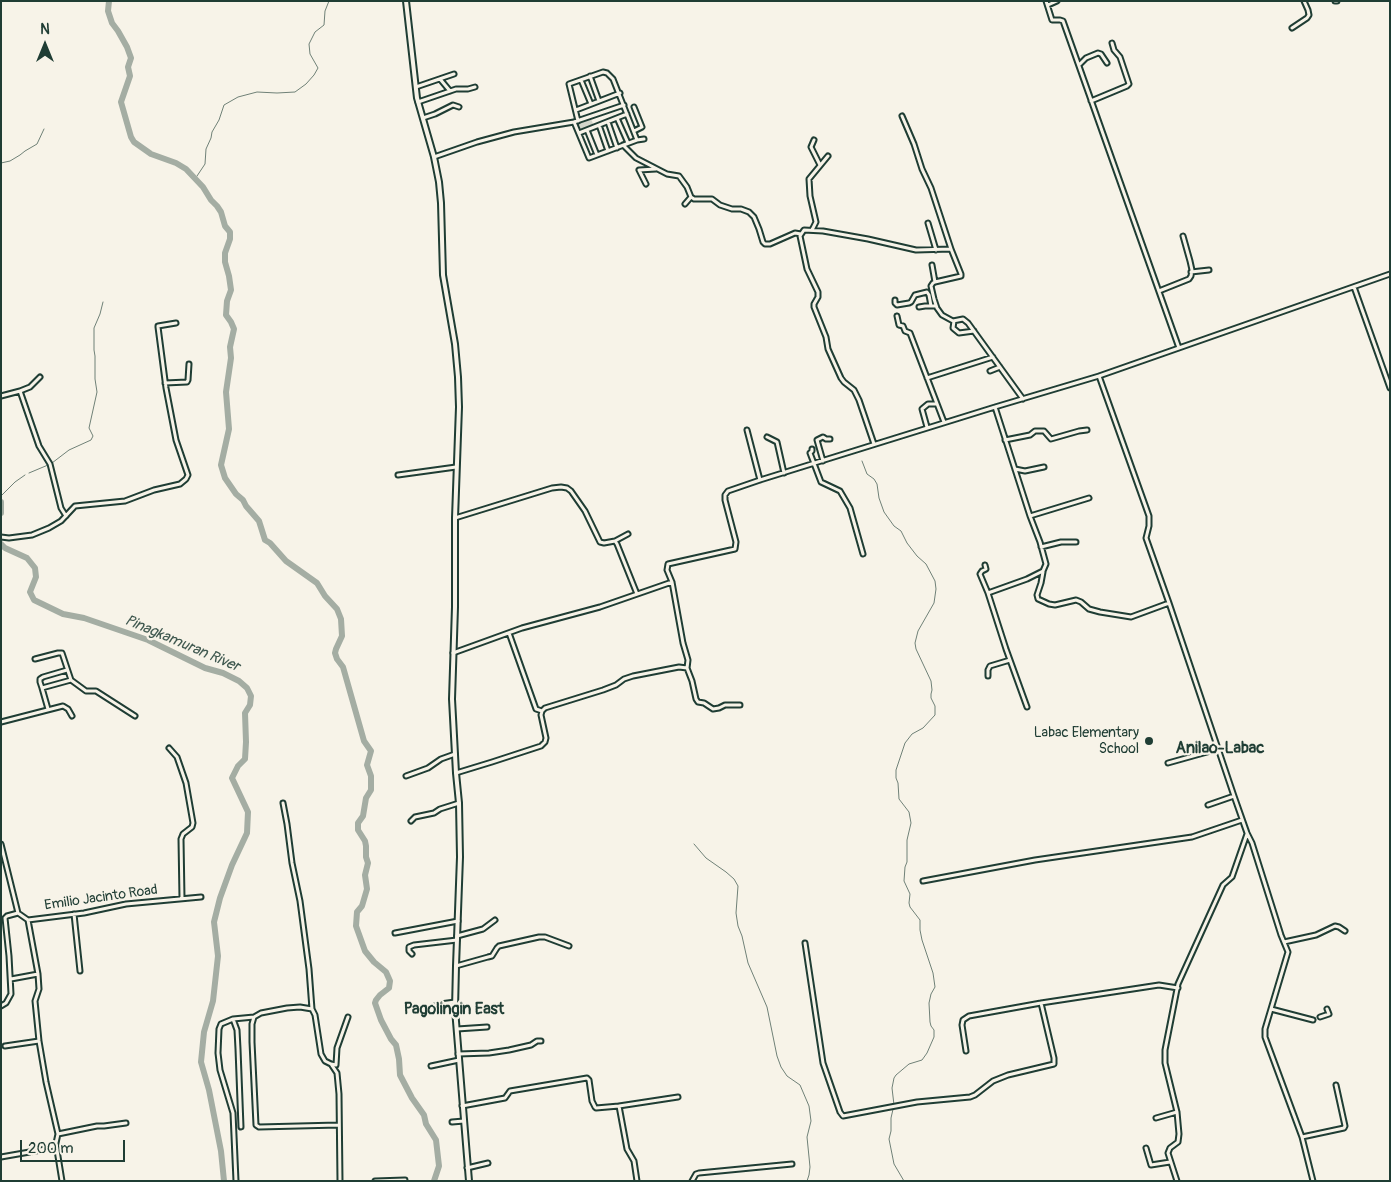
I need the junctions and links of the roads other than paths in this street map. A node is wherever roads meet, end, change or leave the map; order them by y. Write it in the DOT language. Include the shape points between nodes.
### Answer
graph roads {
  1 [pos="406,1"];
  2 [pos="1057,1"];
  3 [pos="1304,1"];
  4 [pos="1047,3"];
  5 [pos="1292,28"];
  6 [pos="1112,43"];
  7 [pos="1106,63"];
  8 [pos="1079,66"];
  9 [pos="454,74"];
  10 [pos="590,76"];
  11 [pos="440,79"];
  12 [pos="581,80"];
  13 [pos="416,87"];
  14 [pos="475,87"];
  15 [pos="450,91"];
  16 [pos="620,94"];
  17 [pos="600,101"];
  18 [pos="1091,101"];
  19 [pos="418,102"];
  20 [pos="590,104"];
  21 [pos="624,105"];
  22 [pos="459,107"];
  23 [pos="634,107"];
  24 [pos="576,110"];
  25 [pos="627,114"];
  26 [pos="902,116"];
  27 [pos="423,118"];
  28 [pos="617,118"];
  29 [pos="576,121"];
  30 [pos="608,122"];
  31 [pos="599,125"];
  32 [pos="587,130"];
  33 [pos="634,131"];
  34 [pos="579,133"];
  35 [pos="644,139"];
  36 [pos="637,140"];
  37 [pos="814,140"];
  38 [pos="628,143"];
  39 [pos="623,145"];
  40 [pos="617,148"];
  41 [pos="608,151"];
  42 [pos="597,155"];
  43 [pos="828,156"];
  44 [pos="434,157"];
  45 [pos="820,165"];
  46 [pos="656,169"];
  47 [pos="646,184"];
  48 [pos="691,197"];
  49 [pos="685,204"];
  50 [pos="928,223"];
  51 [pos="812,230"];
  52 [pos="801,234"];
  53 [pos="1183,236"];
  54 [pos="951,249"];
  55 [pos="936,250"];
  56 [pos="932,265"];
  57 [pos="1209,270"];
  58 [pos="1191,272"];
  59 [pos="1390,274"];
  60 [pos="935,282"];
  61 [pos="1354,287"];
  62 [pos="1159,291"];
  63 [pos="895,300"];
  64 [pos="932,306"];
  65 [pos="936,306"];
  66 [pos="919,307"];
  67 [pos="897,316"];
  68 [pos="954,321"];
  69 [pos="176,324"];
  70 [pos="974,331"];
  71 [pos="1179,348"];
  72 [pos="993,357"];
  73 [pos="188,364"];
  74 [pos="1000,367"];
  75 [pos="990,371"];
  76 [pos="1099,376"];
  77 [pos="40,377"];
  78 [pos="927,378"];
  79 [pos="165,383"];
  80 [pos="1390,388"];
  81 [pos="20,391"];
  82 [pos="1,396"];
  83 [pos="1022,399"];
  84 [pos="937,404"];
  85 [pos="994,407"];
  86 [pos="944,422"];
  87 [pos="928,428"];
  88 [pos="747,430"];
  89 [pos="1087,430"];
  90 [pos="767,437"];
  91 [pos="830,439"];
  92 [pos="1005,440"];
  93 [pos="874,444"];
  94 [pos="812,449"];
  95 [pos="822,459"];
  96 [pos="814,462"];
  97 [pos="456,466"];
  98 [pos="1044,467"];
  99 [pos="1015,469"];
  100 [pos="784,473"];
  101 [pos="398,475"];
  102 [pos="760,480"];
  103 [pos="1089,498"];
  104 [pos="66,516"];
  105 [pos="1030,516"];
  106 [pos="455,518"];
  107 [pos="628,534"];
  108 [pos="2,537"];
  109 [pos="615,541"];
  110 [pos="1076,542"];
  111 [pos="1042,547"];
  112 [pos="863,554"];
  113 [pos="985,565"];
  114 [pos="1043,571"];
  115 [pos="672,582"];
  116 [pos="988,593"];
  117 [pos="637,594"];
  118 [pos="1169,603"];
  119 [pos="508,633"];
  120 [pos="453,653"];
  121 [pos="35,659"];
  122 [pos="1010,660"];
  123 [pos="687,668"];
  124 [pos="67,670"];
  125 [pos="988,676"];
  126 [pos="71,680"];
  127 [pos="42,688"];
  128 [pos="740,705"];
  129 [pos="1027,708"];
  130 [pos="48,709"];
  131 [pos="542,711"];
  132 [pos="72,716"];
  133 [pos="135,716"];
  134 [pos="1,722"];
  135 [pos="169,748"];
  136 [pos="1218,749"];
  137 [pos="456,754"];
  138 [pos="1168,763"];
  139 [pos="456,773"];
  140 [pos="406,776"];
  141 [pos="1234,796"];
  142 [pos="283,803"];
  143 [pos="459,803"];
  144 [pos="1208,805"];
  145 [pos="1242,820"];
  146 [pos="411,821"];
  147 [pos="1247,833"];
  148 [pos="1,844"];
  149 [pos="923,882"];
  150 [pos="201,897"];
  151 [pos="182,898"];
  152 [pos="18,913"];
  153 [pos="74,914"];
  154 [pos="28,920"];
  155 [pos="458,920"];
  156 [pos="495,920"];
  157 [pos="1346,932"];
  158 [pos="395,933"];
  159 [pos="457,938"];
  160 [pos="1290,940"];
  161 [pos="1284,942"];
  162 [pos="805,943"];
  163 [pos="569,946"];
  164 [pos="1288,952"];
  165 [pos="412,954"];
  166 [pos="456,966"];
  167 [pos="80,971"];
  168 [pos="38,974"];
  169 [pos="11,979"];
  170 [pos="1178,988"];
  171 [pos="455,1002"];
  172 [pos="1041,1003"];
  173 [pos="1,1006"];
  174 [pos="432,1008"];
  175 [pos="312,1009"];
  176 [pos="1271,1009"];
  177 [pos="1327,1010"];
  178 [pos="254,1017"];
  179 [pos="348,1017"];
  180 [pos="1320,1017"];
  181 [pos="233,1019"];
  182 [pos="1313,1020"];
  183 [pos="487,1027"];
  184 [pos="457,1029"];
  185 [pos="39,1041"];
  186 [pos="541,1041"];
  187 [pos="5,1046"];
  188 [pos="966,1051"];
  189 [pos="458,1054"];
  190 [pos="459,1060"];
  191 [pos="331,1064"];
  192 [pos="431,1066"];
  193 [pos="1336,1085"];
  194 [pos="678,1097"];
  195 [pos="462,1106"];
  196 [pos="619,1106"];
  197 [pos="1177,1112"];
  198 [pos="1156,1118"];
  199 [pos="464,1121"];
  200 [pos="452,1122"];
  201 [pos="126,1123"];
  202 [pos="338,1125"];
  203 [pos="241,1126"];
  204 [pos="58,1134"];
  205 [pos="1302,1137"];
  206 [pos="56,1144"];
  207 [pos="1146,1148"];
  208 [pos="1,1157"];
  209 [pos="1170,1162"];
  210 [pos="488,1164"];
  211 [pos="792,1164"];
  212 [pos="467,1168"];
  213 [pos="406,1180"];
  214 [pos="62,1181"];
  215 [pos="236,1181"];
  216 [pos="340,1181"];
  217 [pos="375,1181"];
  218 [pos="469,1181"];
  219 [pos="637,1181"];
  220 [pos="692,1181"];
  221 [pos="1177,1181"];
  222 [pos="1313,1181"];
  1 -- 13 [label="street"];
  2 -- 4 [label="street"];
  3 -- 5 [label="street" via="1308,15"];
  4 -- 8 [label="street" via="1052,20 1063,21"];
  6 -- 18 [label="street" via="1129,84"];
  7 -- 8 [label="street" via="1098,53 1086,58"];
  8 -- 18 [label="street"];
  9 -- 11 [label="street"];
  10 -- 12 [label="street"];
  10 -- 16 [label="street" via="607,73"];
  10 -- 17 [label="street"];
  11 -- 13 [label="street"];
  11 -- 15 [label="street"];
  12 -- 20 [label="street"];
  12 -- 24 [label="street" via="569,85"];
  13 -- 19 [label="street"];
  14 -- 15 [label="street"];
  15 -- 19 [label="street"];
  16 -- 17 [label="street"];
  16 -- 21 [label="street"];
  17 -- 20 [label="street"];
  18 -- 62 [label="street"];
  19 -- 27 [label="street"];
  20 -- 24 [label="street"];
  21 -- 25 [label="street"];
  21 -- 29 [label="street"];
  22 -- 27 [label="street" via="453,105"];
  23 -- 33 [label="street" via="642,127"];
  24 -- 29 [label="street"];
  25 -- 28 [label="street"];
  25 -- 33 [label="street"];
  26 -- 54 [label="street"];
  27 -- 44 [label="street"];
  28 -- 30 [label="street"];
  28 -- 38 [label="street"];
  29 -- 34 [label="street"];
  29 -- 44 [label="street" via="514,132"];
  30 -- 31 [label="street"];
  30 -- 40 [label="street"];
  31 -- 32 [label="street"];
  31 -- 41 [label="street"];
  32 -- 34 [label="street"];
  32 -- 42 [label="street"];
  33 -- 36 [label="street"];
  34 -- 42 [label="street" via="589,158"];
  35 -- 36 [label="street"];
  36 -- 38 [label="street"];
  37 -- 45 [label="street" via="811,147"];
  38 -- 39 [label="street"];
  39 -- 40 [label="street"];
  39 -- 46 [label="street" via="636,158"];
  40 -- 41 [label="street"];
  41 -- 42 [label="street"];
  43 -- 45 [label="street"];
  44 -- 97 [label="street" via="441,203 443,275 458,377"];
  45 -- 51 [label="street" via="810,179 816,222"];
  46 -- 47 [label="street" via="639,170"];
  46 -- 48 [label="street" via="679,176"];
  48 -- 49 [label="street"];
  48 -- 52 [label="street" via="712,199 720,205 749,212 765,244 794,233"];
  50 -- 55 [label="street"];
  51 -- 52 [label="street" via="804,230"];
  51 -- 55 [label="street" via="916,250"];
  52 -- 93 [label="street" via="807,269 818,292 814,307 828,349 841,378 857,395"];
  53 -- 58 [label="street"];
  54 -- 55 [label="street"];
  54 -- 60 [label="street" via="961,276"];
  56 -- 60 [label="street"];
  57 -- 58 [label="street"];
  58 -- 62 [label="street" via="1189,279"];
  59 -- 61 [label="street"];
  60 -- 65 [label="street" via="931,286"];
  61 -- 71 [label="street"];
  61 -- 80 [label="street"];
  62 -- 71 [label="street"];
  63 -- 64 [label="street" via="897,305 909,303 915,295 927,292"];
  64 -- 65 [label="street"];
  64 -- 66 [label="street"];
  65 -- 68 [label="street" via="942,315"];
  67 -- 78 [label="street" via="899,325 910,334"];
  68 -- 70 [label="street" via="965,320"];
  68 -- 70 [label="street" via="953,328 959,332"];
  69 -- 79 [label="street" via="158,326"];
  70 -- 72 [label="street"];
  71 -- 76 [label="street"];
  72 -- 74 [label="street"];
  72 -- 78 [label="street"];
  73 -- 79 [label="street" via="187,382"];
  74 -- 75 [label="street"];
  74 -- 83 [label="street"];
  76 -- 83 [label="street"];
  76 -- 118 [label="street" via="1149,516 1146,538"];
  77 -- 81 [label="street"];
  78 -- 84 [label="street"];
  79 -- 104 [label="street" via="176,440 188,475 186,479 180,484 124,501 75,506"];
  81 -- 82 [label="street"];
  81 -- 104 [label="street" via="39,446 50,464"];
  83 -- 85 [label="street"];
  84 -- 86 [label="street"];
  84 -- 87 [label="street" via="928,404 922,409"];
  85 -- 86 [label="street"];
  85 -- 92 [label="street"];
  86 -- 87 [label="street"];
  87 -- 93 [label="street"];
  88 -- 102 [label="street"];
  89 -- 92 [label="street" via="1051,439 1044,431 1035,431"];
  90 -- 100 [label="street" via="777,442"];
  91 -- 95 [label="street" via="823,437 817,440"];
  92 -- 99 [label="street"];
  93 -- 95 [label="street"];
  94 -- 96 [label="street" via="810,453"];
  95 -- 96 [label="street"];
  96 -- 100 [label="street"];
  96 -- 112 [label="street" via="821,482 844,496"];
  97 -- 101 [label="street"];
  97 -- 106 [label="street"];
  98 -- 99 [label="street" via="1025,471"];
  99 -- 105 [label="street"];
  100 -- 102 [label="street"];
  102 -- 115 [label="street" via="725,495 735,549 668,564"];
  103 -- 105 [label="street"];
  104 -- 108 [label="street" via="32,535"];
  105 -- 111 [label="street"];
  106 -- 109 [label="street" via="564,487 571,491 585,511 600,542"];
  106 -- 120 [label="street"];
  107 -- 109 [label="street"];
  109 -- 117 [label="street"];
  110 -- 111 [label="street"];
  111 -- 114 [label="street" via="1046,564"];
  113 -- 116 [label="street" via="986,569 980,574"];
  114 -- 116 [label="street"];
  114 -- 118 [label="street" via="1037,595 1038,599 1049,604 1076,600 1089,609 1131,617"];
  115 -- 117 [label="street"];
  115 -- 123 [label="street"];
  116 -- 122 [label="street"];
  117 -- 119 [label="street"];
  118 -- 136 [label="street"];
  119 -- 120 [label="street"];
  119 -- 131 [label="street" via="536,709"];
  120 -- 137 [label="street"];
  121 -- 124 [label="street" via="60,652"];
  122 -- 125 [label="street" via="990,666"];
  122 -- 129 [label="street"];
  123 -- 128 [label="street" via="698,702 713,709"];
  123 -- 131 [label="street" via="633,676"];
  124 -- 126 [label="street"];
  124 -- 127 [label="street" via="40,679"];
  126 -- 127 [label="street"];
  126 -- 133 [label="street" via="86,691 96,691"];
  127 -- 130 [label="street"];
  130 -- 132 [label="street" via="66,706"];
  130 -- 134 [label="street"];
  131 -- 139 [label="street" via="546,738 542,746"];
  135 -- 151 [label="street" via="186,783 193,824 181,838"];
  136 -- 138 [label="street"];
  136 -- 141 [label="street"];
  137 -- 139 [label="street"];
  137 -- 140 [label="street"];
  139 -- 143 [label="street"];
  141 -- 144 [label="street"];
  141 -- 145 [label="street"];
  142 -- 175 [label="street" via="300,901"];
  143 -- 146 [label="street"];
  143 -- 155 [label="street"];
  145 -- 147 [label="street"];
  145 -- 149 [label="street" via="1192,837 1035,860"];
  147 -- 161 [label="street"];
  147 -- 170 [label="street" via="1232,877 1223,885"];
  148 -- 152 [label="street"];
  150 -- 151 [label="street, Emilio Jacinto Road"];
  151 -- 153 [label="street, Emilio Jacinto Road"];
  152 -- 154 [label="street, Emilio Jacinto Road"];
  152 -- 169 [label="street" via="5,918"];
  153 -- 154 [label="street, Emilio Jacinto Road"];
  153 -- 167 [label="street"];
  154 -- 168 [label="street"];
  155 -- 158 [label="street"];
  155 -- 159 [label="street"];
  156 -- 159 [label="street" via="483,929"];
  157 -- 160 [label="street" via="1335,926 1316,935"];
  159 -- 165 [label="street" via="414,945 409,947"];
  159 -- 166 [label="street"];
  160 -- 161 [label="street"];
  160 -- 164 [label="street"];
  161 -- 164 [label="street"];
  162 -- 172 [label="street" via="823,1063 843,1116 897,1105 970,1097 1008,1075 1054,1064"];
  163 -- 166 [label="street" via="545,936 539,937 500,946 492,956"];
  164 -- 176 [label="street"];
  166 -- 171 [label="street"];
  168 -- 169 [label="street"];
  168 -- 185 [label="street" via="39,989 35,1001"];
  169 -- 173 [label="street" via="11,994"];
  170 -- 172 [label="street" via="1159,985"];
  170 -- 197 [label="street" via="1165,1050"];
  171 -- 174 [label="street"];
  171 -- 184 [label="street"];
  172 -- 188 [label="street" via="969,1016 962,1025"];
  175 -- 178 [label="street" via="287,1008"];
  175 -- 191 [label="street" via="321,1054"];
  176 -- 182 [label="street"];
  176 -- 205 [label="street" via="1266,1037"];
  177 -- 180 [label="street" via="1329,1014"];
  178 -- 181 [label="street"];
  178 -- 202 [label="street" via="256,1125 259,1128"];
  179 -- 191 [label="street" via="337,1048 336,1065"];
  181 -- 203 [label="street" via="237,1030"];
  181 -- 215 [label="street" via="221,1024 218,1053 233,1113"];
  183 -- 184 [label="street"];
  184 -- 189 [label="street"];
  185 -- 187 [label="street"];
  185 -- 204 [label="street"];
  186 -- 189 [label="street" via="509,1050"];
  189 -- 190 [label="street"];
  190 -- 192 [label="street"];
  190 -- 195 [label="street"];
  191 -- 202 [label="street" via="337,1073"];
  193 -- 205 [label="street" via="1346,1126"];
  194 -- 196 [label="street"];
  195 -- 196 [label="street" via="505,1098 510,1091 587,1078 596,1108"];
  195 -- 199 [label="street"];
  196 -- 219 [label="street"];
  197 -- 198 [label="street"];
  197 -- 209 [label="street" via="1180,1138 1168,1150"];
  199 -- 200 [label="street"];
  199 -- 212 [label="street"];
  201 -- 204 [label="street"];
  202 -- 216 [label="street"];
  204 -- 206 [label="street"];
  205 -- 222 [label="street"];
  206 -- 208 [label="street" via="42,1150"];
  206 -- 214 [label="street"];
  207 -- 209 [label="street" via="1151,1165"];
  209 -- 221 [label="street"];
  210 -- 212 [label="street"];
  211 -- 220 [label="street" via="699,1173"];
  212 -- 218 [label="street"];
  213 -- 217 [label="street"];
}
